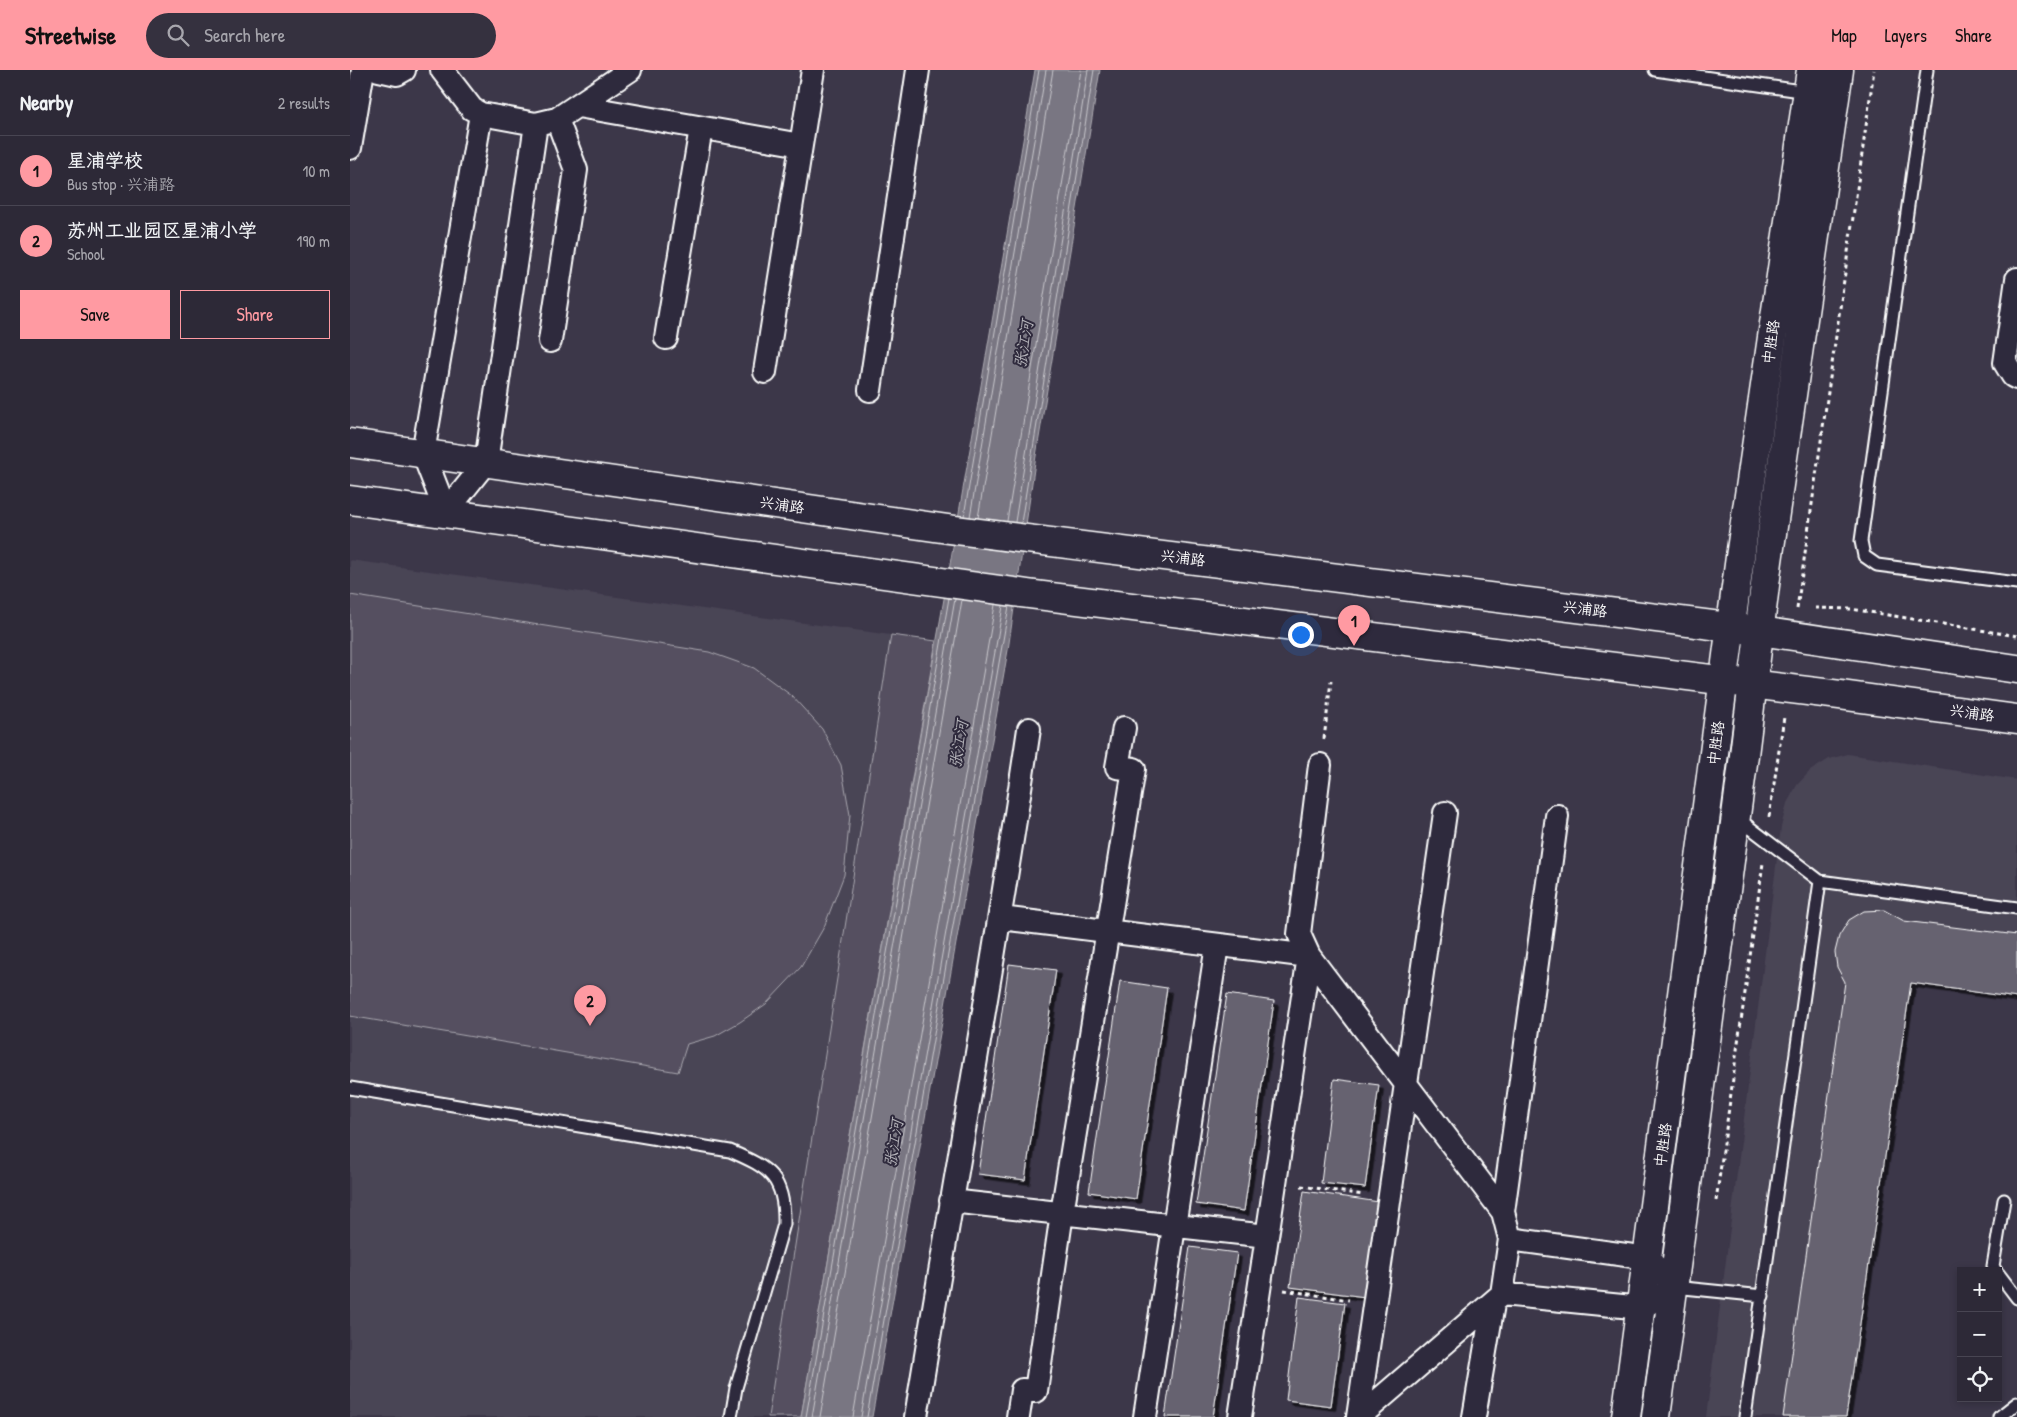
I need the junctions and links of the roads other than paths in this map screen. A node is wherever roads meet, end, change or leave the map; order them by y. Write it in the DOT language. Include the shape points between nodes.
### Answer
graph roads {
  1 [pos="363,70"];
  2 [pos="379,70"];
  3 [pos="404,70"];
  4 [pos="442,70"];
  5 [pos="630,70"];
  6 [pos="813,70"];
  7 [pos="918,70"];
  8 [pos="1654,70"];
  9 [pos="1927,70"];
  10 [pos="1836,72"];
  11 [pos="1809,82"];
  12 [pos="578,106"];
  13 [pos="482,114"];
  14 [pos="546,122"];
  15 [pos="701,128"];
  16 [pos="801,145"];
  17 [pos="350,148"];
  18 [pos="2017,279"];
  19 [pos="666,338"];
  20 [pos="550,341"];
  21 [pos="765,372"];
  22 [pos="2017,378"];
  23 [pos="870,390"];
  24 [pos="350,444"];
  25 [pos="423,453"];
  26 [pos="486,462"];
  27 [pos="350,500"];
  28 [pos="446,512"];
  29 [pos="2017,583"];
  30 [pos="1731,627"];
  31 [pos="1760,630"];
  32 [pos="2017,669"];
  33 [pos="1723,680"];
  34 [pos="1752,684"];
  35 [pos="2017,719"];
  36 [pos="1124,728"];
  37 [pos="1029,729"];
  38 [pos="1320,765"];
  39 [pos="1445,813"];
  40 [pos="1557,816"];
  41 [pos="1735,817"];
  42 [pos="1820,881"];
  43 [pos="2017,908"];
  44 [pos="1001,918"];
  45 [pos="1107,931"];
  46 [pos="1217,945"];
  47 [pos="1310,956"];
  48 [pos="1406,1084"];
  49 [pos="350,1088"];
  50 [pos="2004,1200"];
  51 [pos="951,1201"];
  52 [pos="1503,1212"];
  53 [pos="1062,1213"];
  54 [pos="1176,1226"];
  55 [pos="1267,1236"];
  56 [pos="1510,1239"];
  57 [pos="1648,1258"];
  58 [pos="1994,1267"];
  59 [pos="2002,1278"];
  60 [pos="1674,1287"];
  61 [pos="1762,1296"];
  62 [pos="2017,1298"];
  63 [pos="1497,1299"];
  64 [pos="1642,1308"];
  65 [pos="2017,1403"];
  66 [pos="732,1417"];
  67 [pos="916,1417"];
  68 [pos="1018,1417"];
  69 [pos="1145,1417"];
  70 [pos="1240,1417"];
  71 [pos="1359,1417"];
  72 [pos="1474,1417"];
  73 [pos="1626,1417"];
  74 [pos="1656,1417"];
  75 [pos="1746,1417"];
  76 [pos="1999,1417"];
  1 -- 17 [label="street"];
  2 -- 3 [label="street" via="398,74"];
  4 -- 13 [label="street" via="472,109"];
  5 -- 12 [label="street"];
  6 -- 16 [label="street"];
  7 -- 23 [label="street"];
  8 -- 11 [label="lane"];
  9 -- 29 [label="lane" via="1861,541 1864,556 1877,565"];
  10 -- 11 [label="lane"];
  10 -- 31 [label="main road, 中胜路"];
  11 -- 30 [label="main road, 中胜路"];
  12 -- 14 [label="street"];
  12 -- 15 [label="street"];
  13 -- 14 [label="street"];
  13 -- 25 [label="street"];
  14 -- 20 [label="street" via="576,170"];
  14 -- 26 [label="street"];
  15 -- 16 [label="street"];
  15 -- 19 [label="street"];
  16 -- 21 [label="street"];
  18 -- 22 [label="street" via="2005,364"];
  24 -- 25 [label="main road, 兴浦路"];
  25 -- 26 [label="main road, 兴浦路"];
  25 -- 28 [label="street"];
  26 -- 28 [label="street"];
  26 -- 30 [label="main road, 兴浦路" via="948,529"];
  27 -- 28 [label="main road, 兴浦路"];
  28 -- 33 [label="main road, 兴浦路" via="1028,594"];
  30 -- 31 [label="main road, 兴浦路"];
  30 -- 33 [label="main road, 中胜路"];
  31 -- 32 [label="main road, 兴浦路"];
  31 -- 34 [label="main road, 中胜路"];
  33 -- 34 [label="main road, 兴浦路"];
  33 -- 57 [label="main road, 中胜路"];
  34 -- 35 [label="main road, 兴浦路"];
  34 -- 41 [label="main road, 中胜路"];
  36 -- 45 [label="street" via="1117,767 1134,769"];
  37 -- 44 [label="street"];
  38 -- 47 [label="street" via="1299,934"];
  39 -- 48 [label="street"];
  40 -- 52 [label="street"];
  41 -- 42 [label="lane"];
  41 -- 60 [label="main road, 中胜路"];
  42 -- 43 [label="lane"];
  42 -- 61 [label="lane"];
  44 -- 45 [label="street"];
  44 -- 51 [label="street"];
  45 -- 46 [label="street"];
  45 -- 53 [label="street"];
  46 -- 47 [label="street"];
  46 -- 54 [label="street"];
  47 -- 48 [label="street"];
  47 -- 55 [label="street"];
  48 -- 52 [label="street"];
  48 -- 71 [label="street"];
  49 -- 66 [label="lane" via="730,1151 758,1163 779,1184 785,1205 784,1224 736,1388"];
  50 -- 58 [label="lane"];
  51 -- 53 [label="street"];
  51 -- 67 [label="street"];
  52 -- 56 [label="street"];
  53 -- 54 [label="street"];
  53 -- 68 [label="street" via="1036,1391 1022,1390"];
  54 -- 55 [label="street"];
  54 -- 69 [label="street"];
  55 -- 70 [label="street"];
  56 -- 57 [label="street"];
  56 -- 63 [label="street"];
  57 -- 60 [label="street"];
  57 -- 64 [label="main road, 中胜路"];
  59 -- 62 [label="lane"];
  60 -- 61 [label="lane"];
  60 -- 64 [label="street"];
  60 -- 74 [label="main road, 中胜路"];
  61 -- 75 [label="lane"];
  63 -- 64 [label="street"];
  63 -- 71 [label="street"];
  63 -- 72 [label="street"];
  64 -- 73 [label="main road, 中胜路"];
  65 -- 76 [label="lane"];
}
